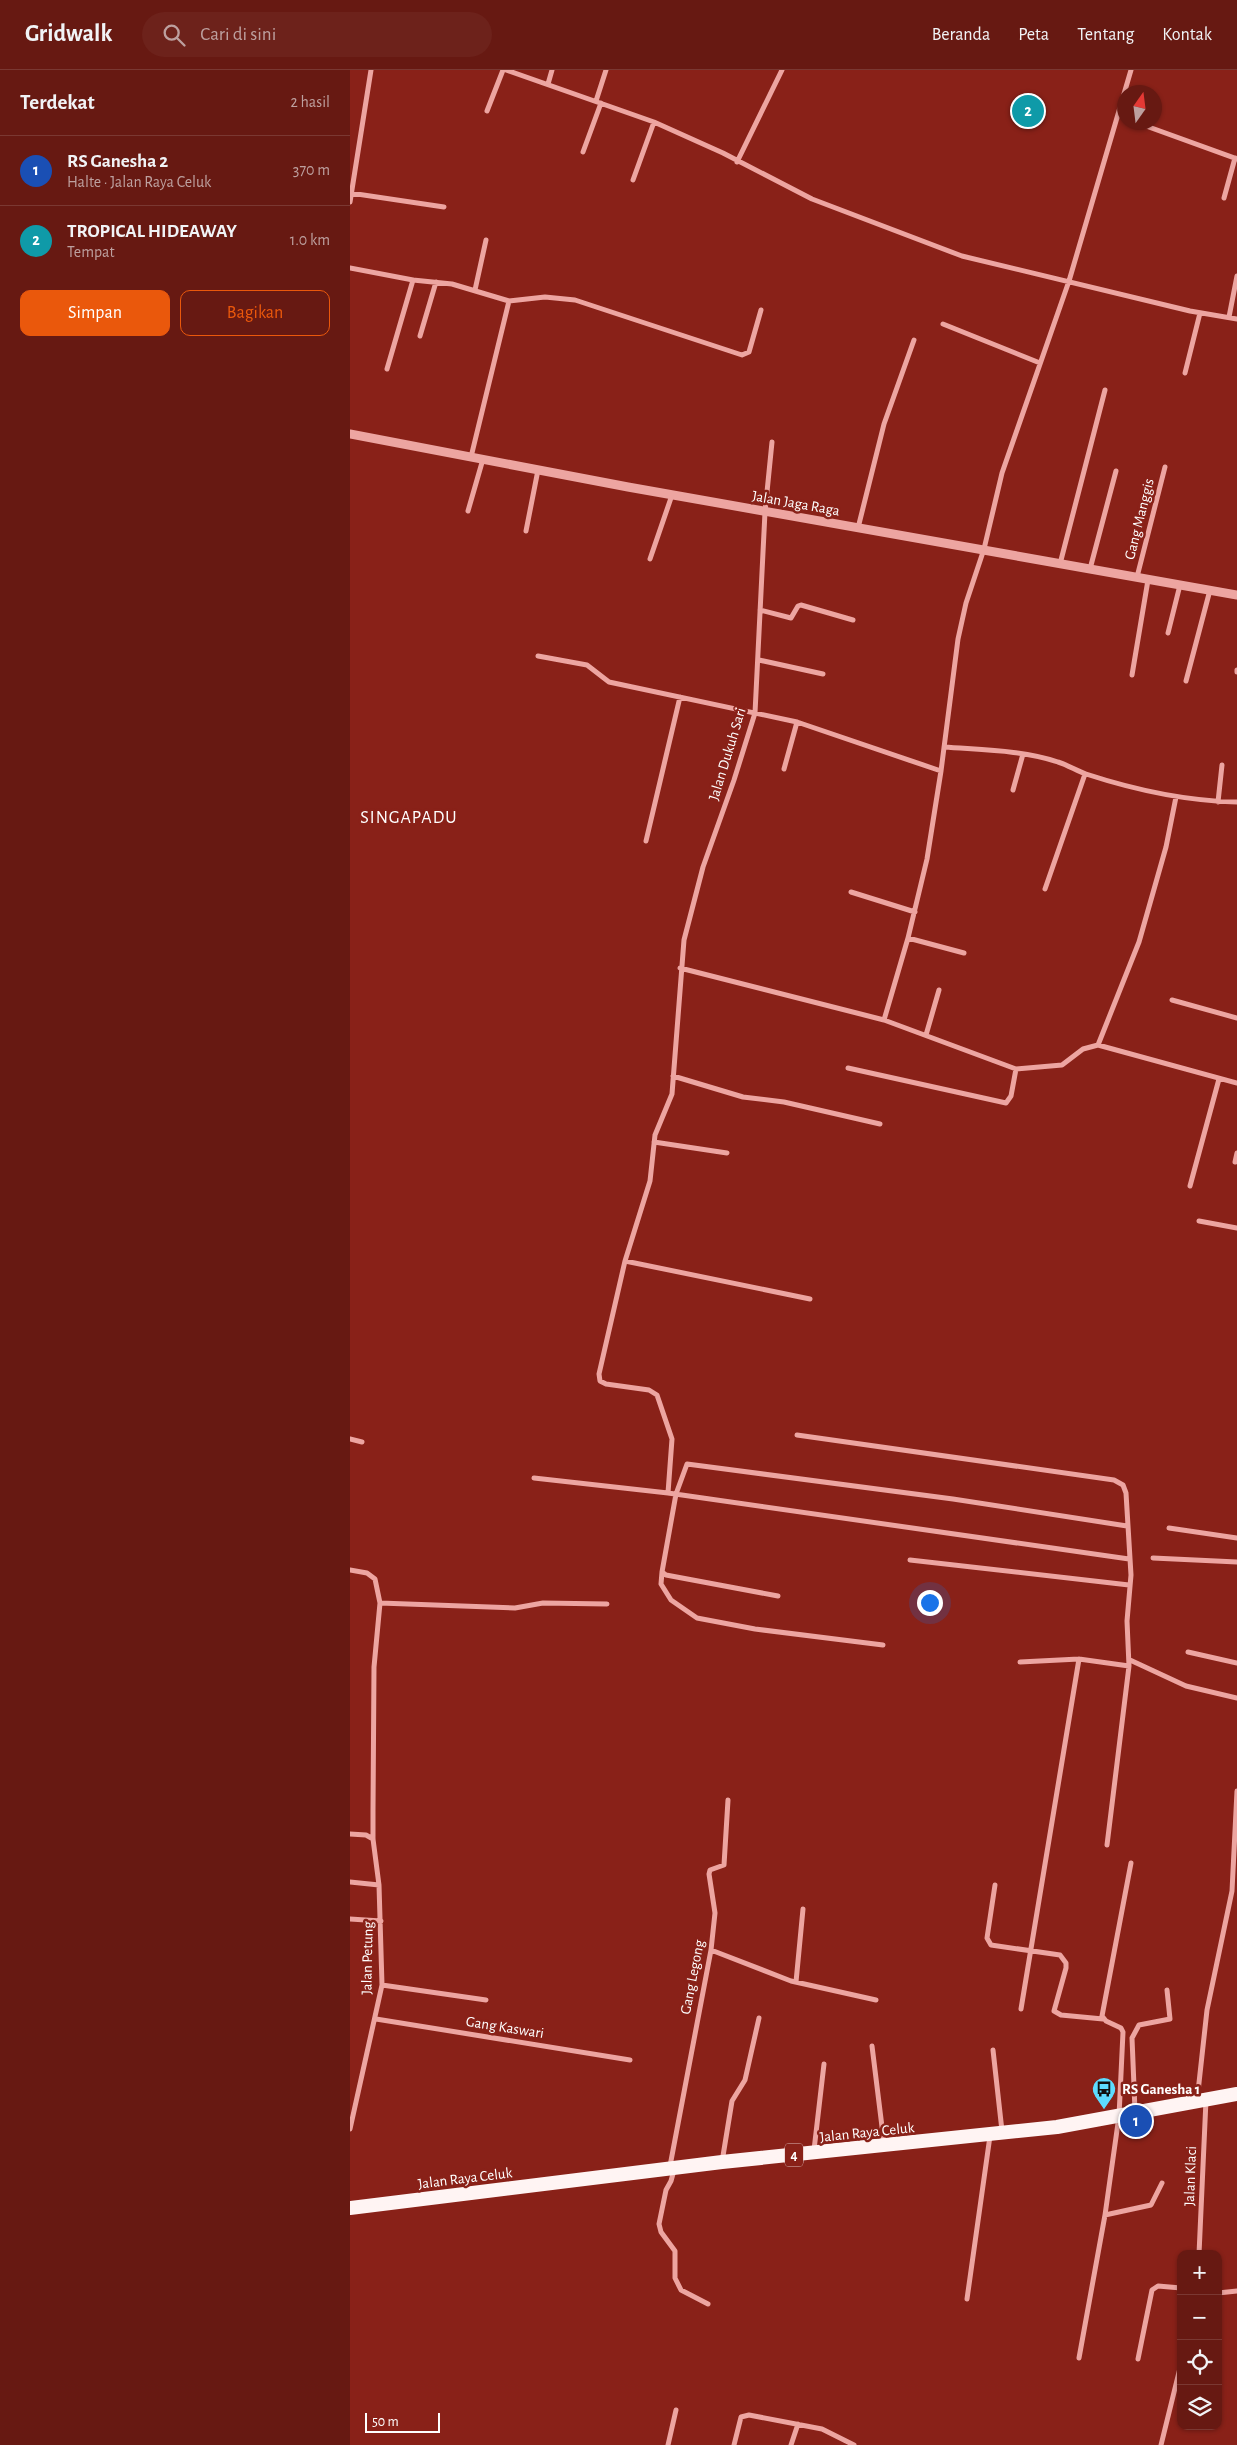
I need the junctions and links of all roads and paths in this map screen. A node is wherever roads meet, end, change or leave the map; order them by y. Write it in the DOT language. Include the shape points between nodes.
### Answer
graph roads {
  1 [pos="370,70"];
  2 [pos="505,70"];
  3 [pos="552,70"];
  4 [pos="606,70"];
  5 [pos="782,70"];
  6 [pos="1131,70"];
  7 [pos="548,84"];
  8 [pos="1127,85"];
  9 [pos="598,102"];
  10 [pos="487,111"];
  11 [pos="1117,119"];
  12 [pos="654,122"];
  13 [pos="1158,130"];
  14 [pos="583,152"];
  15 [pos="1236,158"];
  16 [pos="737,162"];
  17 [pos="633,180"];
  18 [pos="351,193"];
  19 [pos="1224,198"];
  20 [pos="350,202"];
  21 [pos="444,207"];
  22 [pos="486,240"];
  23 [pos="350,268"];
  24 [pos="1237,276"];
  25 [pos="413,280"];
  26 [pos="1069,281"];
  27 [pos="436,282"];
  28 [pos="475,290"];
  29 [pos="509,301"];
  30 [pos="761,310"];
  31 [pos="1200,312"];
  32 [pos="1228,317"];
  33 [pos="1237,319"];
  34 [pos="943,324"];
  35 [pos="420,336"];
  36 [pos="914,340"];
  37 [pos="1040,363"];
  38 [pos="387,369"];
  39 [pos="1185,373"];
  40 [pos="1105,390"];
  41 [pos="350,434"];
  42 [pos="772,442"];
  43 [pos="471,457"];
  44 [pos="483,459"];
  45 [pos="1165,467"];
  46 [pos="538,470"];
  47 [pos="1116,471"];
  48 [pos="672,495"];
  49 [pos="468,511"];
  50 [pos="764,512"];
  51 [pos="858,528"];
  52 [pos="526,532"];
  53 [pos="984,549"];
  54 [pos="650,559"];
  55 [pos="1060,564"];
  56 [pos="1090,569"];
  57 [pos="1137,578"];
  58 [pos="1148,580"];
  59 [pos="1180,585"];
  60 [pos="1210,590"];
  61 [pos="1237,595"];
  62 [pos="760,610"];
  63 [pos="853,620"];
  64 [pos="1168,633"];
  65 [pos="538,656"];
  66 [pos="759,660"];
  67 [pos="823,674"];
  68 [pos="1132,675"];
  69 [pos="1186,681"];
  70 [pos="680,697"];
  71 [pos="755,713"];
  72 [pos="797,722"];
  73 [pos="944,747"];
  74 [pos="1023,754"];
  75 [pos="1222,765"];
  76 [pos="784,769"];
  77 [pos="941,771"];
  78 [pos="1085,774"];
  79 [pos="1013,790"];
  80 [pos="1176,796"];
  81 [pos="1218,802"];
  82 [pos="1237,802"];
  83 [pos="646,841"];
  84 [pos="1045,889"];
  85 [pos="851,892"];
  86 [pos="915,912"];
  87 [pos="908,938"];
  88 [pos="964,953"];
  89 [pos="680,968"];
  90 [pos="940,990"];
  91 [pos="1172,1000"];
  92 [pos="1237,1018"];
  93 [pos="884,1020"];
  94 [pos="926,1034"];
  95 [pos="1098,1045"];
  96 [pos="848,1068"];
  97 [pos="1016,1070"];
  98 [pos="673,1076"];
  99 [pos="1219,1078"];
  100 [pos="1237,1084"];
  101 [pos="880,1124"];
  102 [pos="654,1142"];
  103 [pos="727,1153"];
  104 [pos="1237,1153"];
  105 [pos="1235,1162"];
  106 [pos="1190,1186"];
  107 [pos="1199,1221"];
  108 [pos="1237,1228"];
  109 [pos="625,1261"];
  110 [pos="810,1299"];
  111 [pos="797,1435"];
  112 [pos="350,1439"];
  113 [pos="362,1442"];
  114 [pos="534,1478"];
  115 [pos="668,1493"];
  116 [pos="676,1494"];
  117 [pos="1127,1526"];
  118 [pos="1169,1528"];
  119 [pos="1237,1538"];
  120 [pos="1154,1558"];
  121 [pos="1129,1559"];
  122 [pos="910,1560"];
  123 [pos="1237,1562"];
  124 [pos="350,1570"];
  125 [pos="662,1572"];
  126 [pos="1129,1585"];
  127 [pos="778,1596"];
  128 [pos="380,1603"];
  129 [pos="607,1604"];
  130 [pos="883,1645"];
  131 [pos="1188,1652"];
  132 [pos="1079,1659"];
  133 [pos="1130,1660"];
  134 [pos="1020,1662"];
  135 [pos="1237,1663"];
  136 [pos="1129,1666"];
  137 [pos="1237,1698"];
  138 [pos="1237,1791"];
  139 [pos="728,1800"];
  140 [pos="350,1834"];
  141 [pos="373,1840"];
  142 [pos="1108,1845"];
  143 [pos="1131,1863"];
  144 [pos="350,1882"];
  145 [pos="379,1885"];
  146 [pos="995,1885"];
  147 [pos="1235,1892"];
  148 [pos="803,1909"];
  149 [pos="350,1919"];
  150 [pos="381,1921"];
  151 [pos="1031,1949"];
  152 [pos="711,1950"];
  153 [pos="796,1982"];
  154 [pos="382,1985"];
  155 [pos="1167,1990"];
  156 [pos="486,2000"];
  157 [pos="876,2000"];
  158 [pos="1021,2009"];
  159 [pos="759,2018"];
  160 [pos="376,2019"];
  161 [pos="1103,2019"];
  162 [pos="872,2046"];
  163 [pos="993,2050"];
  164 [pos="630,2060"];
  165 [pos="824,2064"];
  166 [pos="350,2091"];
  167 [pos="357,2092"];
  168 [pos="1237,2094"];
  169 [pos="1201,2100"];
  170 [pos="1135,2108"];
  171 [pos="1118,2116"];
  172 [pos="350,2128"];
  173 [pos="996,2134"];
  174 [pos="885,2146"];
  175 [pos="814,2153"];
  176 [pos="722,2162"];
  177 [pos="672,2169"];
  178 [pos="1162,2183"];
  179 [pos="350,2208"];
  180 [pos="1105,2214"];
  181 [pos="1199,2250"];
  182 [pos="1177,2288"];
  183 [pos="1237,2291"];
  184 [pos="1222,2293"];
  185 [pos="967,2299"];
  186 [pos="708,2304"];
  187 [pos="1079,2358"];
  188 [pos="1138,2359"];
  189 [pos="1177,2380"];
  190 [pos="676,2410"];
  191 [pos="798,2424"];
  192 [pos="668,2445"];
  193 [pos="734,2445"];
  194 [pos="791,2445"];
  195 [pos="854,2445"];
  196 [pos="1161,2445"];
  1 -- 18 [label="street"];
  2 -- 7 [label="street"];
  2 -- 10 [label="street"];
  3 -- 7 [label="street"];
  4 -- 9 [label="street"];
  5 -- 16 [label="street"];
  6 -- 8 [label="street"];
  7 -- 9 [label="street"];
  9 -- 12 [label="street"];
  9 -- 14 [label="street"];
  11 -- 26 [label="street"];
  12 -- 16 [label="street"];
  12 -- 17 [label="street"];
  13 -- 15 [label="street"];
  15 -- 19 [label="street"];
  16 -- 26 [label="street" via="812,199 962,256 1045,278"];
  18 -- 20 [label="street"];
  18 -- 21 [label="street"];
  22 -- 28 [label="street"];
  23 -- 25 [label="street"];
  24 -- 32 [label="street"];
  25 -- 27 [label="street"];
  25 -- 38 [label="street"];
  26 -- 31 [label="street"];
  26 -- 37 [label="street"];
  27 -- 28 [label="street"];
  27 -- 35 [label="street"];
  28 -- 29 [label="street"];
  29 -- 30 [label="street" via="552,297 575,300 742,355 749,352"];
  29 -- 43 [label="street"];
  31 -- 32 [label="street"];
  31 -- 39 [label="street"];
  32 -- 33 [label="street"];
  34 -- 37 [label="street"];
  36 -- 51 [label="street" via="884,424"];
  37 -- 53 [label="street" via="1002,473"];
  40 -- 55 [label="street"];
  41 -- 43 [label="street, Jalan Jaga Raga"];
  42 -- 50 [label="street, Jalan Dukuh Sari"];
  43 -- 44 [label="street, Jalan Jaga Raga"];
  44 -- 46 [label="street, Jalan Jaga Raga"];
  44 -- 49 [label="street"];
  45 -- 57 [label="street, Gang Manggis"];
  46 -- 48 [label="street, Jalan Jaga Raga"];
  46 -- 52 [label="street"];
  47 -- 56 [label="street"];
  48 -- 50 [label="street, Jalan Jaga Raga"];
  48 -- 54 [label="street"];
  50 -- 51 [label="street, Jalan Jaga Raga"];
  50 -- 62 [label="street, Jalan Dukuh Sari"];
  51 -- 53 [label="street, Jalan Jaga Raga"];
  53 -- 55 [label="street, Jalan Jaga Raga"];
  53 -- 73 [label="street" via="958,639"];
  55 -- 56 [label="street, Jalan Jaga Raga"];
  56 -- 57 [label="street, Jalan Jaga Raga"];
  57 -- 58 [label="street, Jalan Jaga Raga"];
  58 -- 59 [label="street, Jalan Jaga Raga"];
  58 -- 68 [label="street"];
  59 -- 60 [label="street, Jalan Jaga Raga"];
  59 -- 64 [label="street"];
  60 -- 61 [label="street, Jalan Jaga Raga"];
  60 -- 69 [label="street"];
  62 -- 63 [label="street" via="791,618 801,605"];
  62 -- 66 [label="street, Jalan Dukuh Sari"];
  65 -- 70 [label="street" via="587,665 609,682"];
  66 -- 67 [label="street"];
  66 -- 71 [label="street, Jalan Dukuh Sari"];
  70 -- 71 [label="street"];
  70 -- 83 [label="street"];
  71 -- 72 [label="street"];
  71 -- 89 [label="street, Jalan Dukuh Sari" via="704,867 684,940"];
  72 -- 76 [label="street"];
  72 -- 77 [label="street"];
  73 -- 74 [label="street"];
  73 -- 77 [label="street"];
  74 -- 78 [label="street" via="1059,762"];
  74 -- 79 [label="street"];
  75 -- 81 [label="street"];
  77 -- 86 [label="street"];
  78 -- 80 [label="street"];
  78 -- 84 [label="street"];
  80 -- 81 [label="street"];
  80 -- 95 [label="street" via="1166,847 1139,942"];
  81 -- 82 [label="street"];
  85 -- 86 [label="street"];
  86 -- 87 [label="street"];
  87 -- 88 [label="street"];
  87 -- 93 [label="street"];
  89 -- 93 [label="street"];
  89 -- 98 [label="street, Jalan Dukuh Sari"];
  90 -- 94 [label="street"];
  91 -- 92 [label="street"];
  93 -- 94 [label="street"];
  94 -- 97 [label="street"];
  95 -- 97 [label="street" via="1083,1049 1062,1065"];
  95 -- 99 [label="street"];
  96 -- 97 [label="street" via="1006,1103 1011,1096"];
  98 -- 101 [label="street" via="743,1097 784,1102"];
  98 -- 102 [label="street, Jalan Dukuh Sari" via="669,1101"];
  99 -- 100 [label="street"];
  99 -- 106 [label="street"];
  102 -- 103 [label="street"];
  102 -- 109 [label="street, Jalan Dukuh Sari" via="650,1181"];
  104 -- 105 [label="street"];
  107 -- 108 [label="street"];
  109 -- 110 [label="street"];
  109 -- 115 [label="street, Jalan Dukuh Sari" via="599,1378 606,1384 649,1390 657,1395 672,1439"];
  111 -- 117 [label="street" via="1120,1482 1126,1493"];
  112 -- 113 [label="street"];
  114 -- 115 [label="street"];
  115 -- 116 [label="street"];
  116 -- 117 [label="street" via="684,1467 692,1463"];
  116 -- 121 [label="street"];
  116 -- 125 [label="street"];
  117 -- 121 [label="street"];
  118 -- 119 [label="street"];
  120 -- 123 [label="street"];
  121 -- 126 [label="street"];
  122 -- 126 [label="street"];
  124 -- 128 [label="street, Jalan Petung" via="367,1573 375,1580"];
  125 -- 127 [label="street"];
  125 -- 130 [label="street" via="661,1584 671,1600 697,1618 754,1629"];
  126 -- 133 [label="street" via="1126,1640"];
  128 -- 129 [label="street" via="514,1608 543,1603"];
  128 -- 141 [label="street, Jalan Petung" via="374,1667"];
  131 -- 135 [label="street"];
  132 -- 134 [label="street"];
  132 -- 136 [label="street"];
  132 -- 151 [label="street"];
  133 -- 136 [label="street"];
  133 -- 137 [label="street" via="1186,1686"];
  136 -- 142 [label="street"];
  138 -- 147 [label="street, Jalan Klaci" via="1232,1860"];
  139 -- 152 [label="street, Gang Legong" via="724,1866 710,1870 709,1874 715,1913"];
  140 -- 141 [label="street" via="366,1835"];
  141 -- 145 [label="street, Jalan Petung"];
  143 -- 161 [label="street"];
  144 -- 145 [label="street"];
  145 -- 150 [label="street, Jalan Petung"];
  146 -- 151 [label="street" via="987,1938 994,1946"];
  147 -- 169 [label="street, Jalan Klaci" via="1207,2010"];
  148 -- 153 [label="street"];
  149 -- 150 [label="street"];
  150 -- 154 [label="street, Jalan Petung"];
  151 -- 158 [label="street"];
  151 -- 161 [label="street" via="1056,1952 1064,1958 1066,1968 1056,2012"];
  152 -- 153 [label="street"];
  152 -- 177 [label="street, Gang Legong"];
  153 -- 157 [label="street"];
  154 -- 156 [label="street"];
  154 -- 160 [label="street, Jalan Petung"];
  155 -- 170 [label="street" via="1170,2019 1139,2025 1132,2038"];
  159 -- 176 [label="street" via="744,2080 731,2108"];
  160 -- 164 [label="street, Gang Kaswari"];
  160 -- 167 [label="street, Jalan Petung"];
  161 -- 171 [label="street" via="1119,2026 1123,2032"];
  162 -- 174 [label="street"];
  163 -- 173 [label="street"];
  165 -- 175 [label="street"];
  166 -- 167 [label="street"];
  167 -- 172 [label="street, Jalan Petung"];
  168 -- 169 [label="highway, Jalan Raya Celuk / 4"];
  169 -- 170 [label="highway, Jalan Raya Celuk / 4"];
  169 -- 181 [label="street, Jalan Klaci"];
  170 -- 171 [label="highway, Jalan Raya Celuk / 4"];
  171 -- 173 [label="highway, Jalan Raya Celuk / 4"];
  171 -- 180 [label="street"];
  173 -- 174 [label="highway, Jalan Raya Celuk / 4"];
  173 -- 185 [label="street"];
  174 -- 175 [label="highway, Jalan Raya Celuk / 4"];
  175 -- 176 [label="highway, Jalan Raya Celuk / 4"];
  176 -- 177 [label="highway, Jalan Raya Celuk / 4"];
  177 -- 179 [label="highway, Jalan Raya Celuk / 4"];
  177 -- 186 [label="street, Gang Legong" via="659,2224 661,2232 675,2251 675,2278 682,2290"];
  178 -- 180 [label="street" via="1151,2205"];
  180 -- 187 [label="street"];
  182 -- 188 [label="street" via="1158,2286 1152,2290"];
  183 -- 184 [label="street"];
  189 -- 196 [label="street"];
  190 -- 192 [label="street"];
  191 -- 193 [label="street" via="744,2415 739,2420"];
  191 -- 194 [label="street"];
  191 -- 195 [label="street" via="831,2432"];
}
